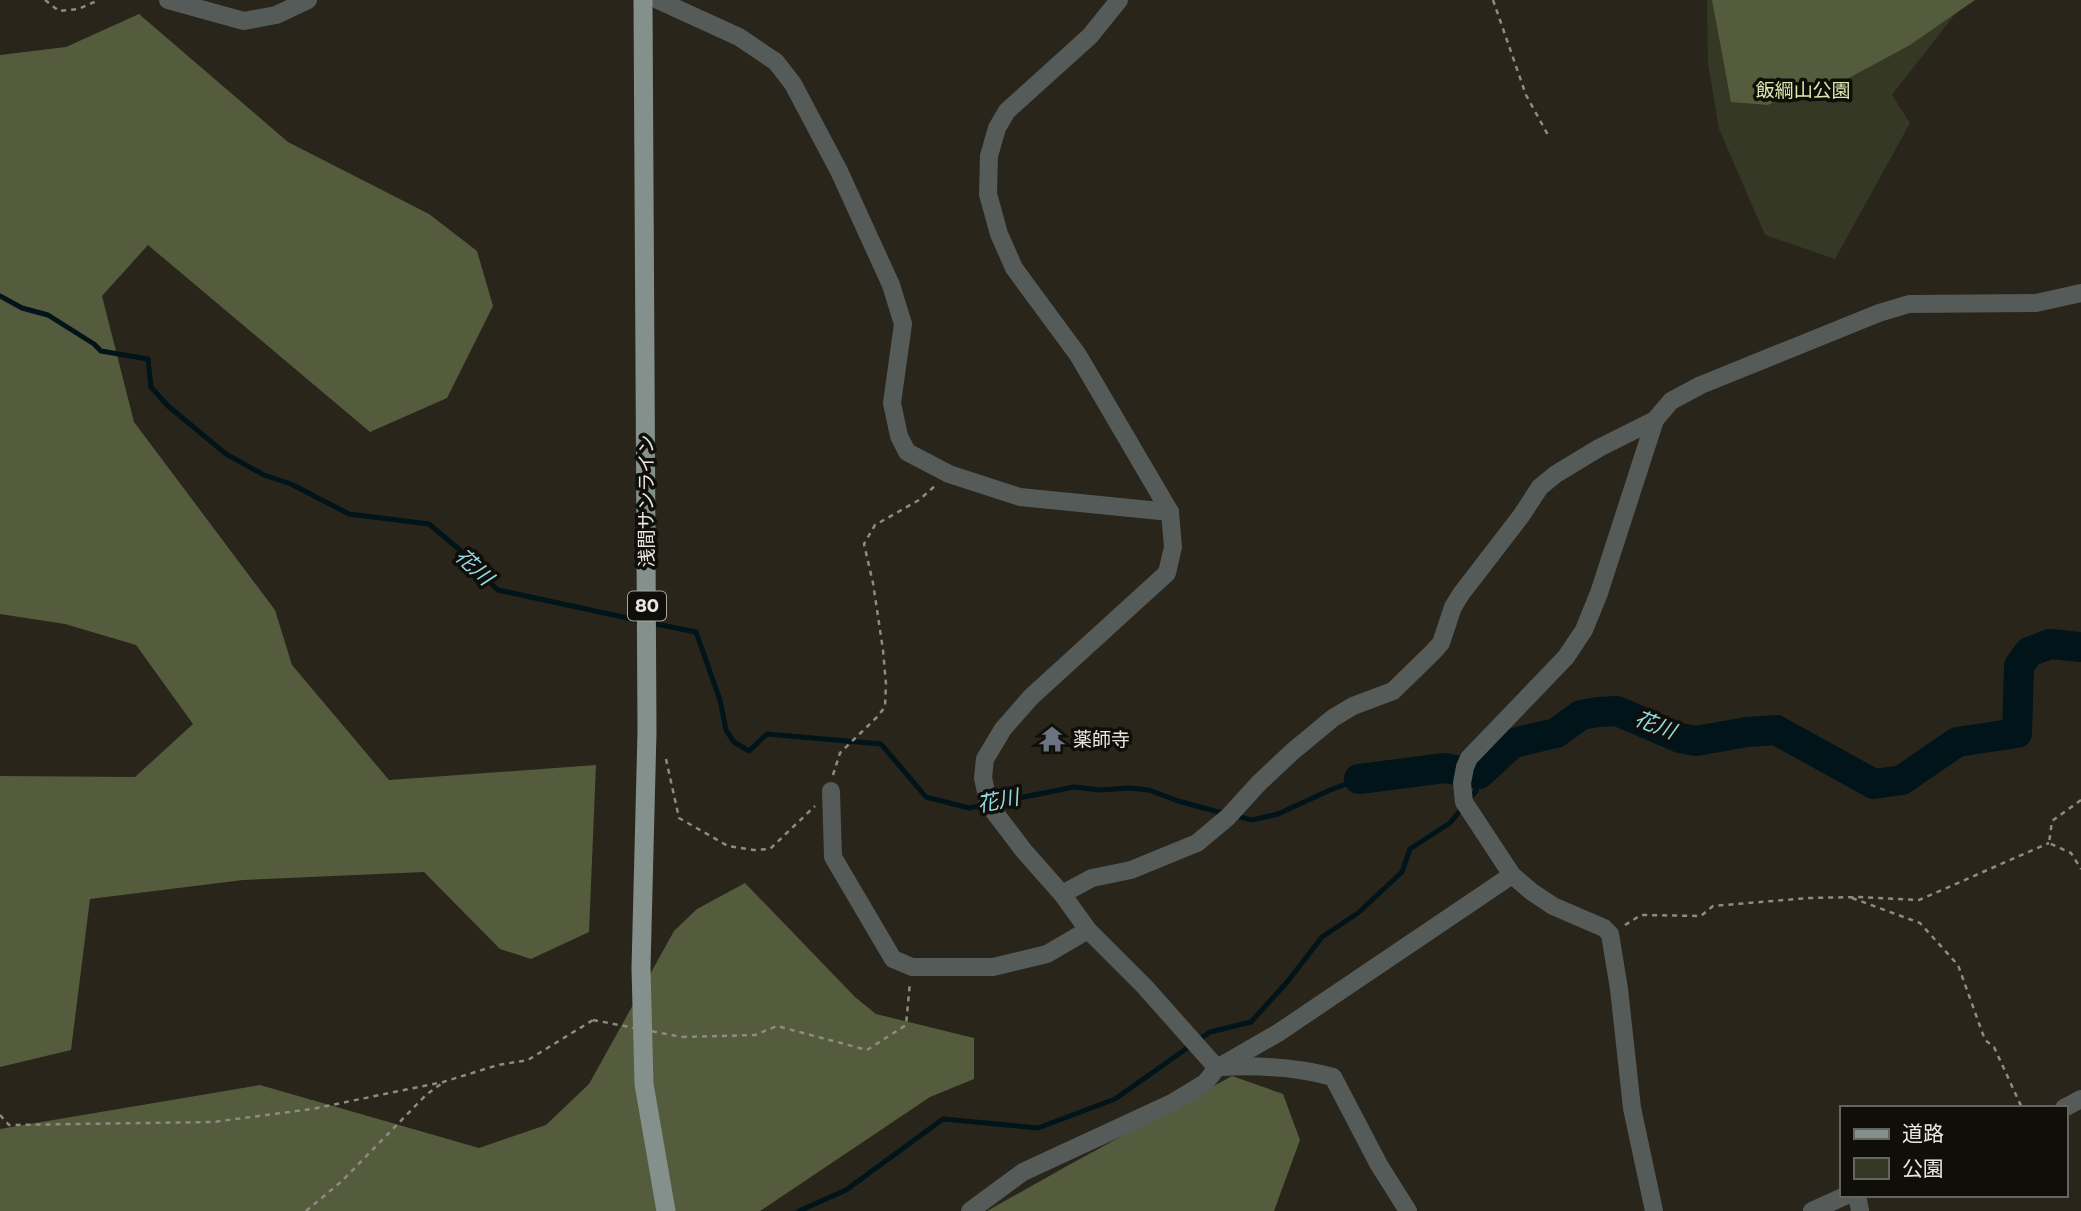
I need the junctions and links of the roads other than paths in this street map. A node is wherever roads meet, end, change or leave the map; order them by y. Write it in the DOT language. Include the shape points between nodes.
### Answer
graph roads {
  1 [pos="168,0"];
  2 [pos="308,0"];
  3 [pos="643,0"];
  4 [pos="658,0"];
  5 [pos="1119,0"];
  6 [pos="2081,293"];
  7 [pos="1655,420"];
  8 [pos="1170,512"];
  9 [pos="831,790"];
  10 [pos="1512,875"];
  11 [pos="1062,894"];
  12 [pos="1088,930"];
  13 [pos="1217,1068"];
  14 [pos="1843,1197"];
  15 [pos="666,1211"];
  16 [pos="970,1211"];
  17 [pos="1408,1211"];
  18 [pos="1654,1211"];
  19 [pos="1812,1211"];
  1 -- 2 [label="street" via="244,21 276,15"];
  3 -- 15 [label="main road, 浅間サンライン / 80" via="648,732 641,968 644,1084"];
  4 -- 8 [label="street" via="739,37 776,62 793,84 891,285 903,324 892,403 907,452 949,474 1020,497"];
  5 -- 8 [label="street" via="1090,36 1007,111 989,156 988,194 1014,268 1078,355"];
  6 -- 7 [label="street" via="2036,303 1909,304 1701,385 1671,401"];
  7 -- 10 [label="street" via="1584,630 1566,657 1476,749 1465,767 1464,802"];
  7 -- 11 [label="street" via="1599,448 1540,487 1461,594 1441,643 1393,691 1332,718 1198,843 1130,870 1092,878"];
  8 -- 11 [label="street" via="1173,547 1167,573 1031,697 985,759 983,778 989,805"];
  9 -- 12 [label="street" via="833,857 893,960 912,967 992,967 1047,954"];
  10 -- 13 [label="street" via="1278,1033"];
  10 -- 18 [label="street" via="1553,906 1610,934 1632,1108"];
  11 -- 12 [label="street"];
  12 -- 13 [label="street"];
  13 -- 16 [label="street" via="1205,1083 1172,1103 1023,1172"];
  13 -- 17 [label="street" via="1256,1066 1333,1077"];
  14 -- 19 [label="street"];
}
